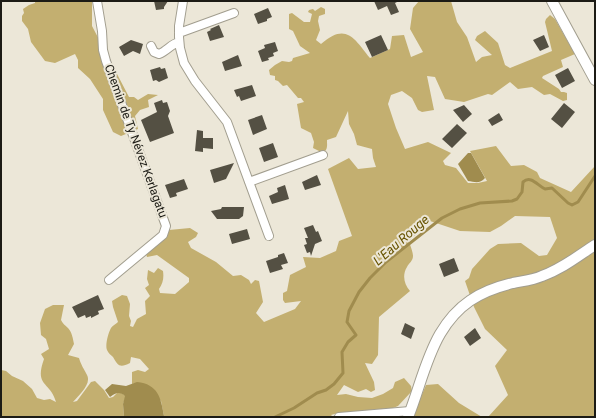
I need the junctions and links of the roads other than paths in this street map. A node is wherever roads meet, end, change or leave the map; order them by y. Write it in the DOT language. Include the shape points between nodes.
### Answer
graph roads {
  1 [pos="97,1"];
  2 [pos="183,1"];
  3 [pos="552,1"];
  4 [pos="234,13"];
  5 [pos="179,33"];
  6 [pos="179,42"];
  7 [pos="151,46"];
  8 [pos="595,80"];
  9 [pos="323,155"];
  10 [pos="249,182"];
  11 [pos="269,236"];
  12 [pos="595,245"];
  13 [pos="109,280"];
  14 [pos="409,414"];
  15 [pos="339,417"];
  1 -- 13 [label="street, Chemin de Ty Névez Kerlagatu" via="106,61 166,226 163,235"];
  2 -- 5 [label="street"];
  3 -- 8 [label="street"];
  4 -- 5 [label="street"];
  5 -- 6 [label="street"];
  6 -- 7 [label="street" via="159,54 154,52"];
  6 -- 10 [label="street" via="188,70 227,122"];
  9 -- 10 [label="street"];
  10 -- 11 [label="street"];
  12 -- 14 [label="street" via="554,272 490,290 475,296 461,307 449,320 434,346"];
  14 -- 15 [label="street"];
}
